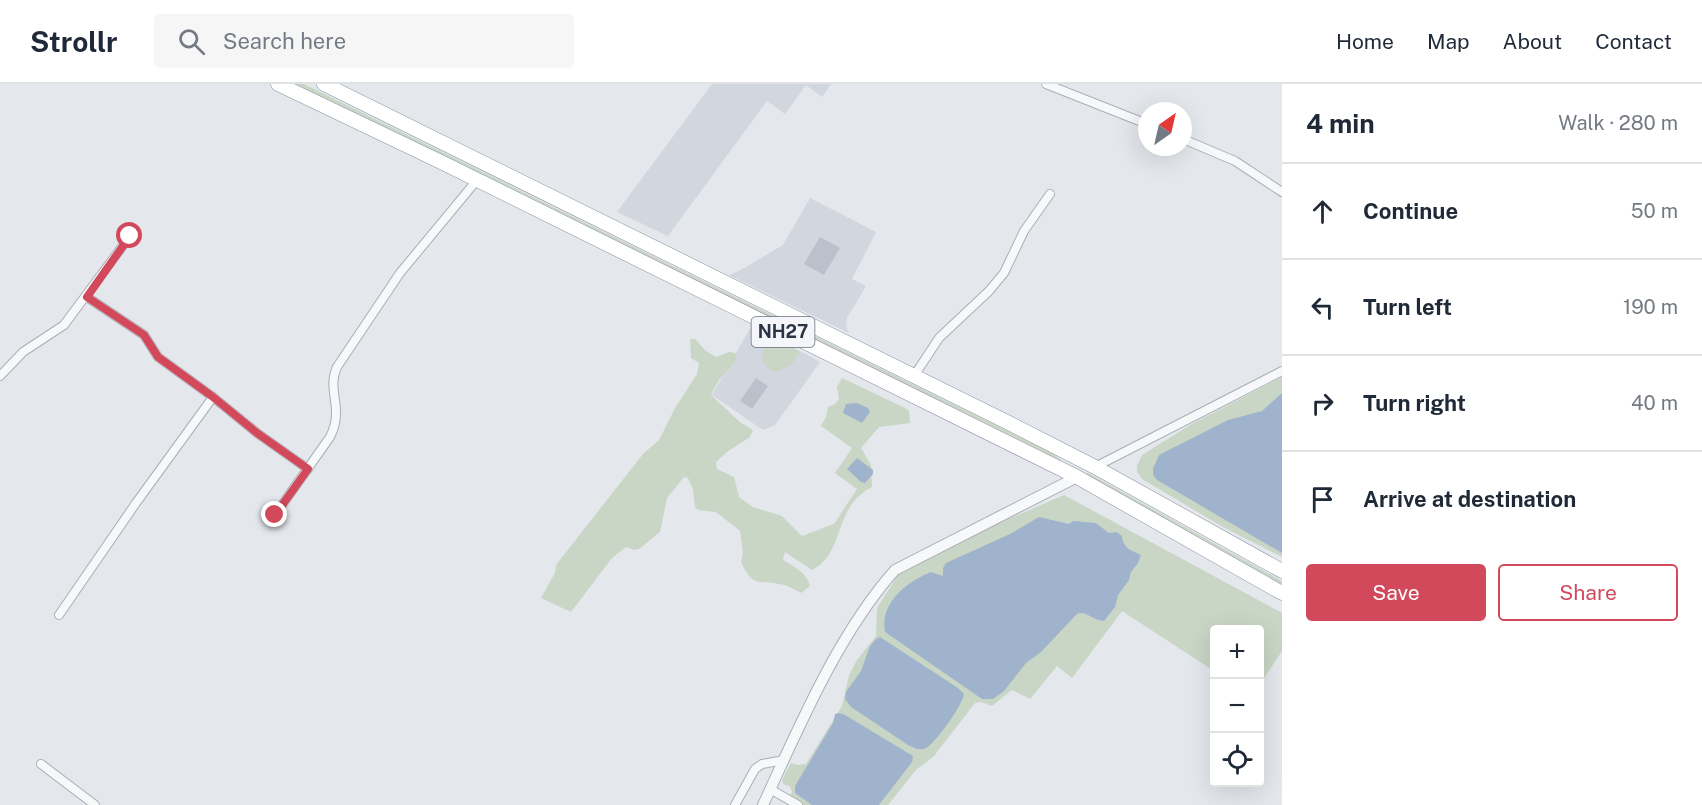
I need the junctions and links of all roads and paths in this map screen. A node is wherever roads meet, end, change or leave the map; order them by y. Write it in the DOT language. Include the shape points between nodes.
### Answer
graph roads {
  1 [pos="278,84"];
  2 [pos="324,84"];
  3 [pos="1046,84"];
  4 [pos="1138,120"];
  5 [pos="1192,143"];
  6 [pos="477,180"];
  7 [pos="1282,192"];
  8 [pos="1050,194"];
  9 [pos="130,236"];
  10 [pos="87,297"];
  11 [pos="1282,371"];
  12 [pos="0,376"];
  13 [pos="914,376"];
  14 [pos="213,397"];
  15 [pos="1095,467"];
  16 [pos="308,469"];
  17 [pos="1077,477"];
  18 [pos="275,515"];
  19 [pos="1282,571"];
  20 [pos="1282,592"];
  21 [pos="59,615"];
  22 [pos="784,760"];
  23 [pos="41,764"];
  24 [pos="770,789"];
  25 [pos="95,805"];
  26 [pos="735,805"];
  27 [pos="763,805"];
  28 [pos="798,805"];
  1 -- 6 [label="highway, NH27"];
  2 -- 13 [label="highway, NH27"];
  3 -- 4 [label="street"];
  5 -- 7 [label="street" via="1235,161"];
  6 -- 16 [label="street" via="399,273 337,367 333,388 336,426"];
  6 -- 17 [label="highway, NH27"];
  8 -- 13 [label="street" via="1024,231 1004,273 939,338"];
  9 -- 10 [label="street"];
  10 -- 12 [label="street" via="64,325 23,352"];
  10 -- 14 [label="street" via="144,335 158,357"];
  11 -- 15 [label="street"];
  13 -- 15 [label="highway, NH27"];
  14 -- 16 [label="street"];
  14 -- 21 [label="street"];
  15 -- 19 [label="highway, NH27"];
  16 -- 18 [label="street"];
  17 -- 20 [label="highway, NH27"];
  17 -- 22 [label="street" via="895,570 877,589 834,660"];
  22 -- 24 [label="street"];
  22 -- 26 [label="street" via="755,769"];
  23 -- 25 [label="street"];
  24 -- 27 [label="street"];
  24 -- 28 [label="street"];
}
